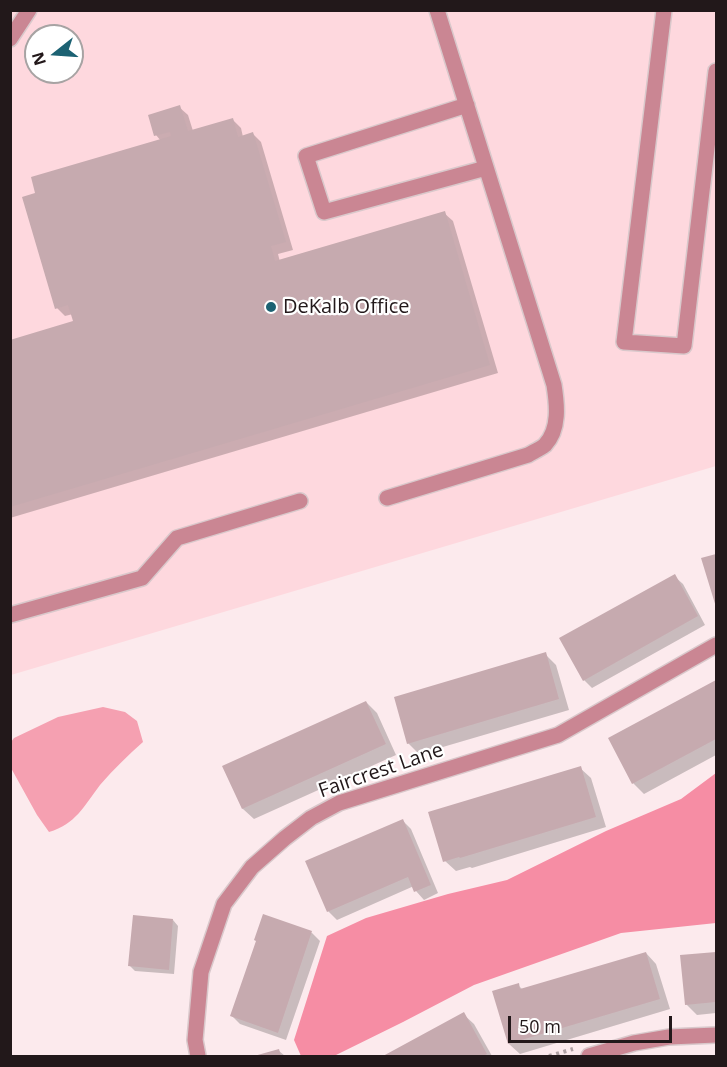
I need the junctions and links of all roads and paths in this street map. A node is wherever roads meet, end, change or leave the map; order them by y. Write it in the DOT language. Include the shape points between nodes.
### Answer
graph roads {
  1 [pos="29,10"];
  2 [pos="437,10"];
  3 [pos="664,10"];
  4 [pos="10,39"];
  5 [pos="717,71"];
  6 [pos="467,105"];
  7 [pos="486,168"];
  8 [pos="387,498"];
  9 [pos="300,501"];
  10 [pos="10,615"];
  11 [pos="717,645"];
  12 [pos="717,1035"];
  13 [pos="198,1056"];
  14 [pos="588,1056"];
  1 -- 4 [label="street"];
  2 -- 6 [label="street"];
  3 -- 5 [label="street" via="624,342 684,346"];
  6 -- 7 [label="street"];
  6 -- 7 [label="street" via="306,156 324,212"];
  7 -- 8 [label="street" via="554,385 555,427 545,444 528,455"];
  9 -- 10 [label="street" via="177,538 142,578"];
  11 -- 13 [label="street, Faircrest Lane" via="558,735 339,803 285,838 252,867 224,904 201,972 195,1040"];
  12 -- 14 [label="street" via="634,1042"];
}
